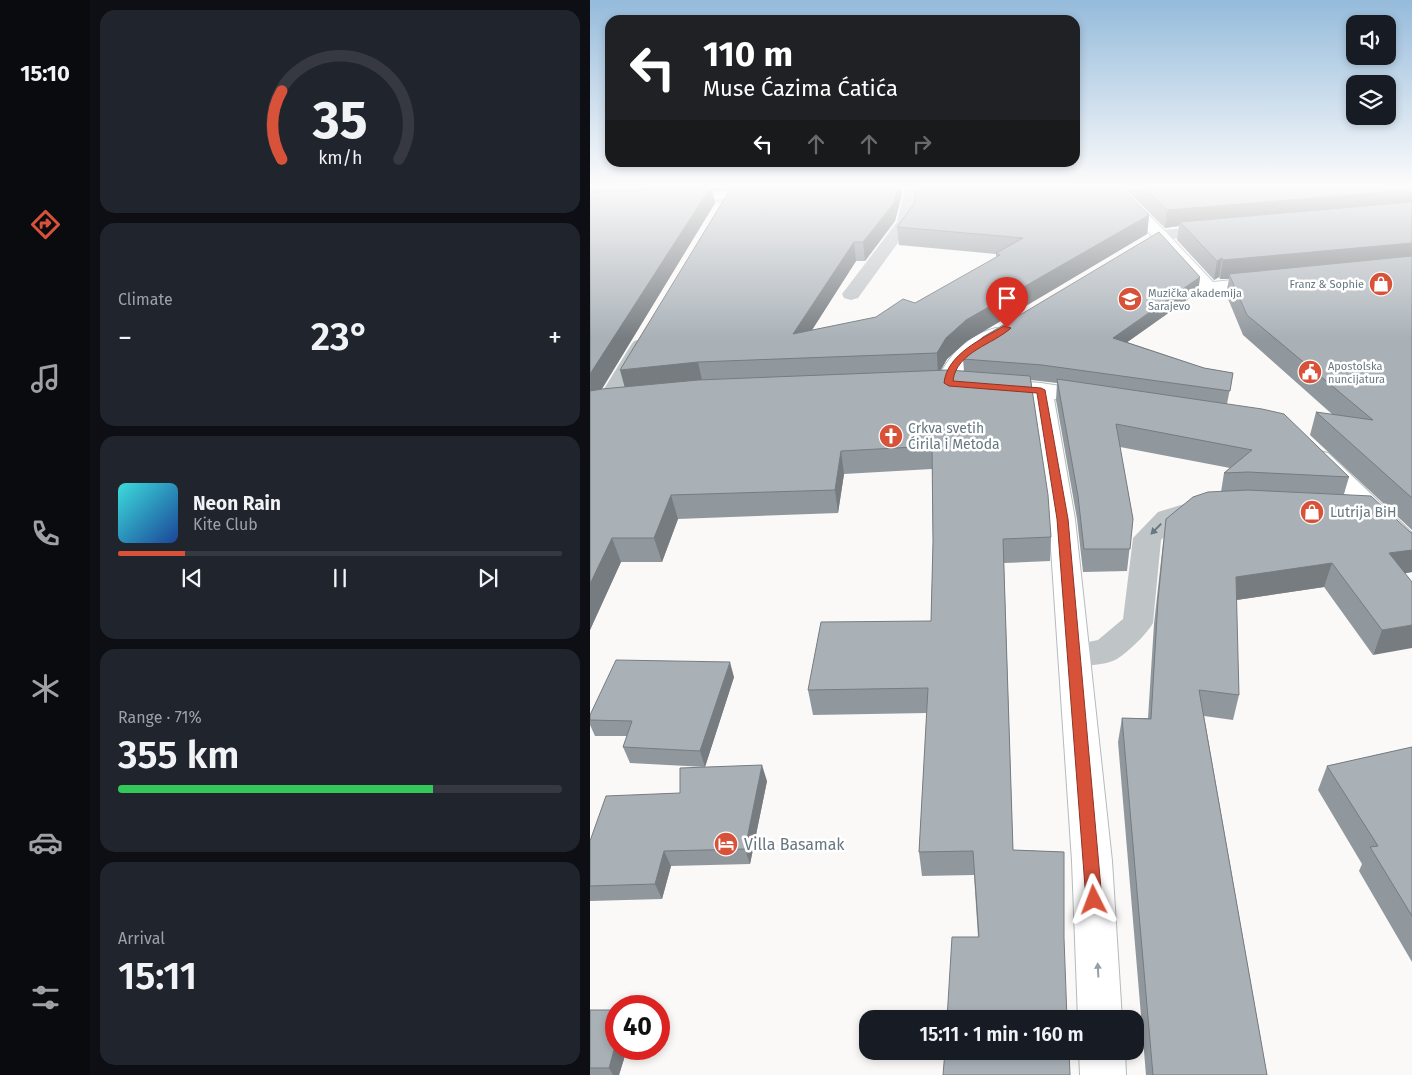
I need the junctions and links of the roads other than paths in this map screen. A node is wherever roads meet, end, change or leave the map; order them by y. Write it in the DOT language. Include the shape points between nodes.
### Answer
graph roads {
  1 [pos="893,238"];
  2 [pos="1155,238"];
  3 [pos="1163,238"];
  4 [pos="1141,246"];
  5 [pos="1278,281"];
  6 [pos="851,294"];
  7 [pos="1015,323"];
  8 [pos="649,332"];
  9 [pos="1041,390"];
  10 [pos="636,399"];
  11 [pos="1118,401"];
  12 [pos="599,404"];
  13 [pos="1301,442"];
  14 [pos="1226,505"];
  15 [pos="1336,508"];
  16 [pos="1373,510"];
  17 [pos="1412,549"];
  18 [pos="1075,655"];
  19 [pos="1100,1010"];
  20 [pos="1102,1060"];
  21 [pos="1103,1075"];
  1 -- 6 [label="street"];
  2 -- 4 [label="street"];
  3 -- 5 [label="street" via="1208,288"];
  7 -- 9 [label="street" via="975,347 939,383"];
  8 -- 12 [label="street"];
  9 -- 11 [label="street"];
  9 -- 18 [label="street" via="1062,519"];
  10 -- 12 [label="street"];
  13 -- 16 [label="street"];
  14 -- 18 [label="street, one-way" via="1200,506 1167,518 1147,538 1138,623 1106,651"];
  15 -- 16 [label="street"];
  16 -- 17 [label="street"];
  19 -- 18 [label="street, one-way" via="1092,861"];
  20 -- 21 [label="street"];
}
